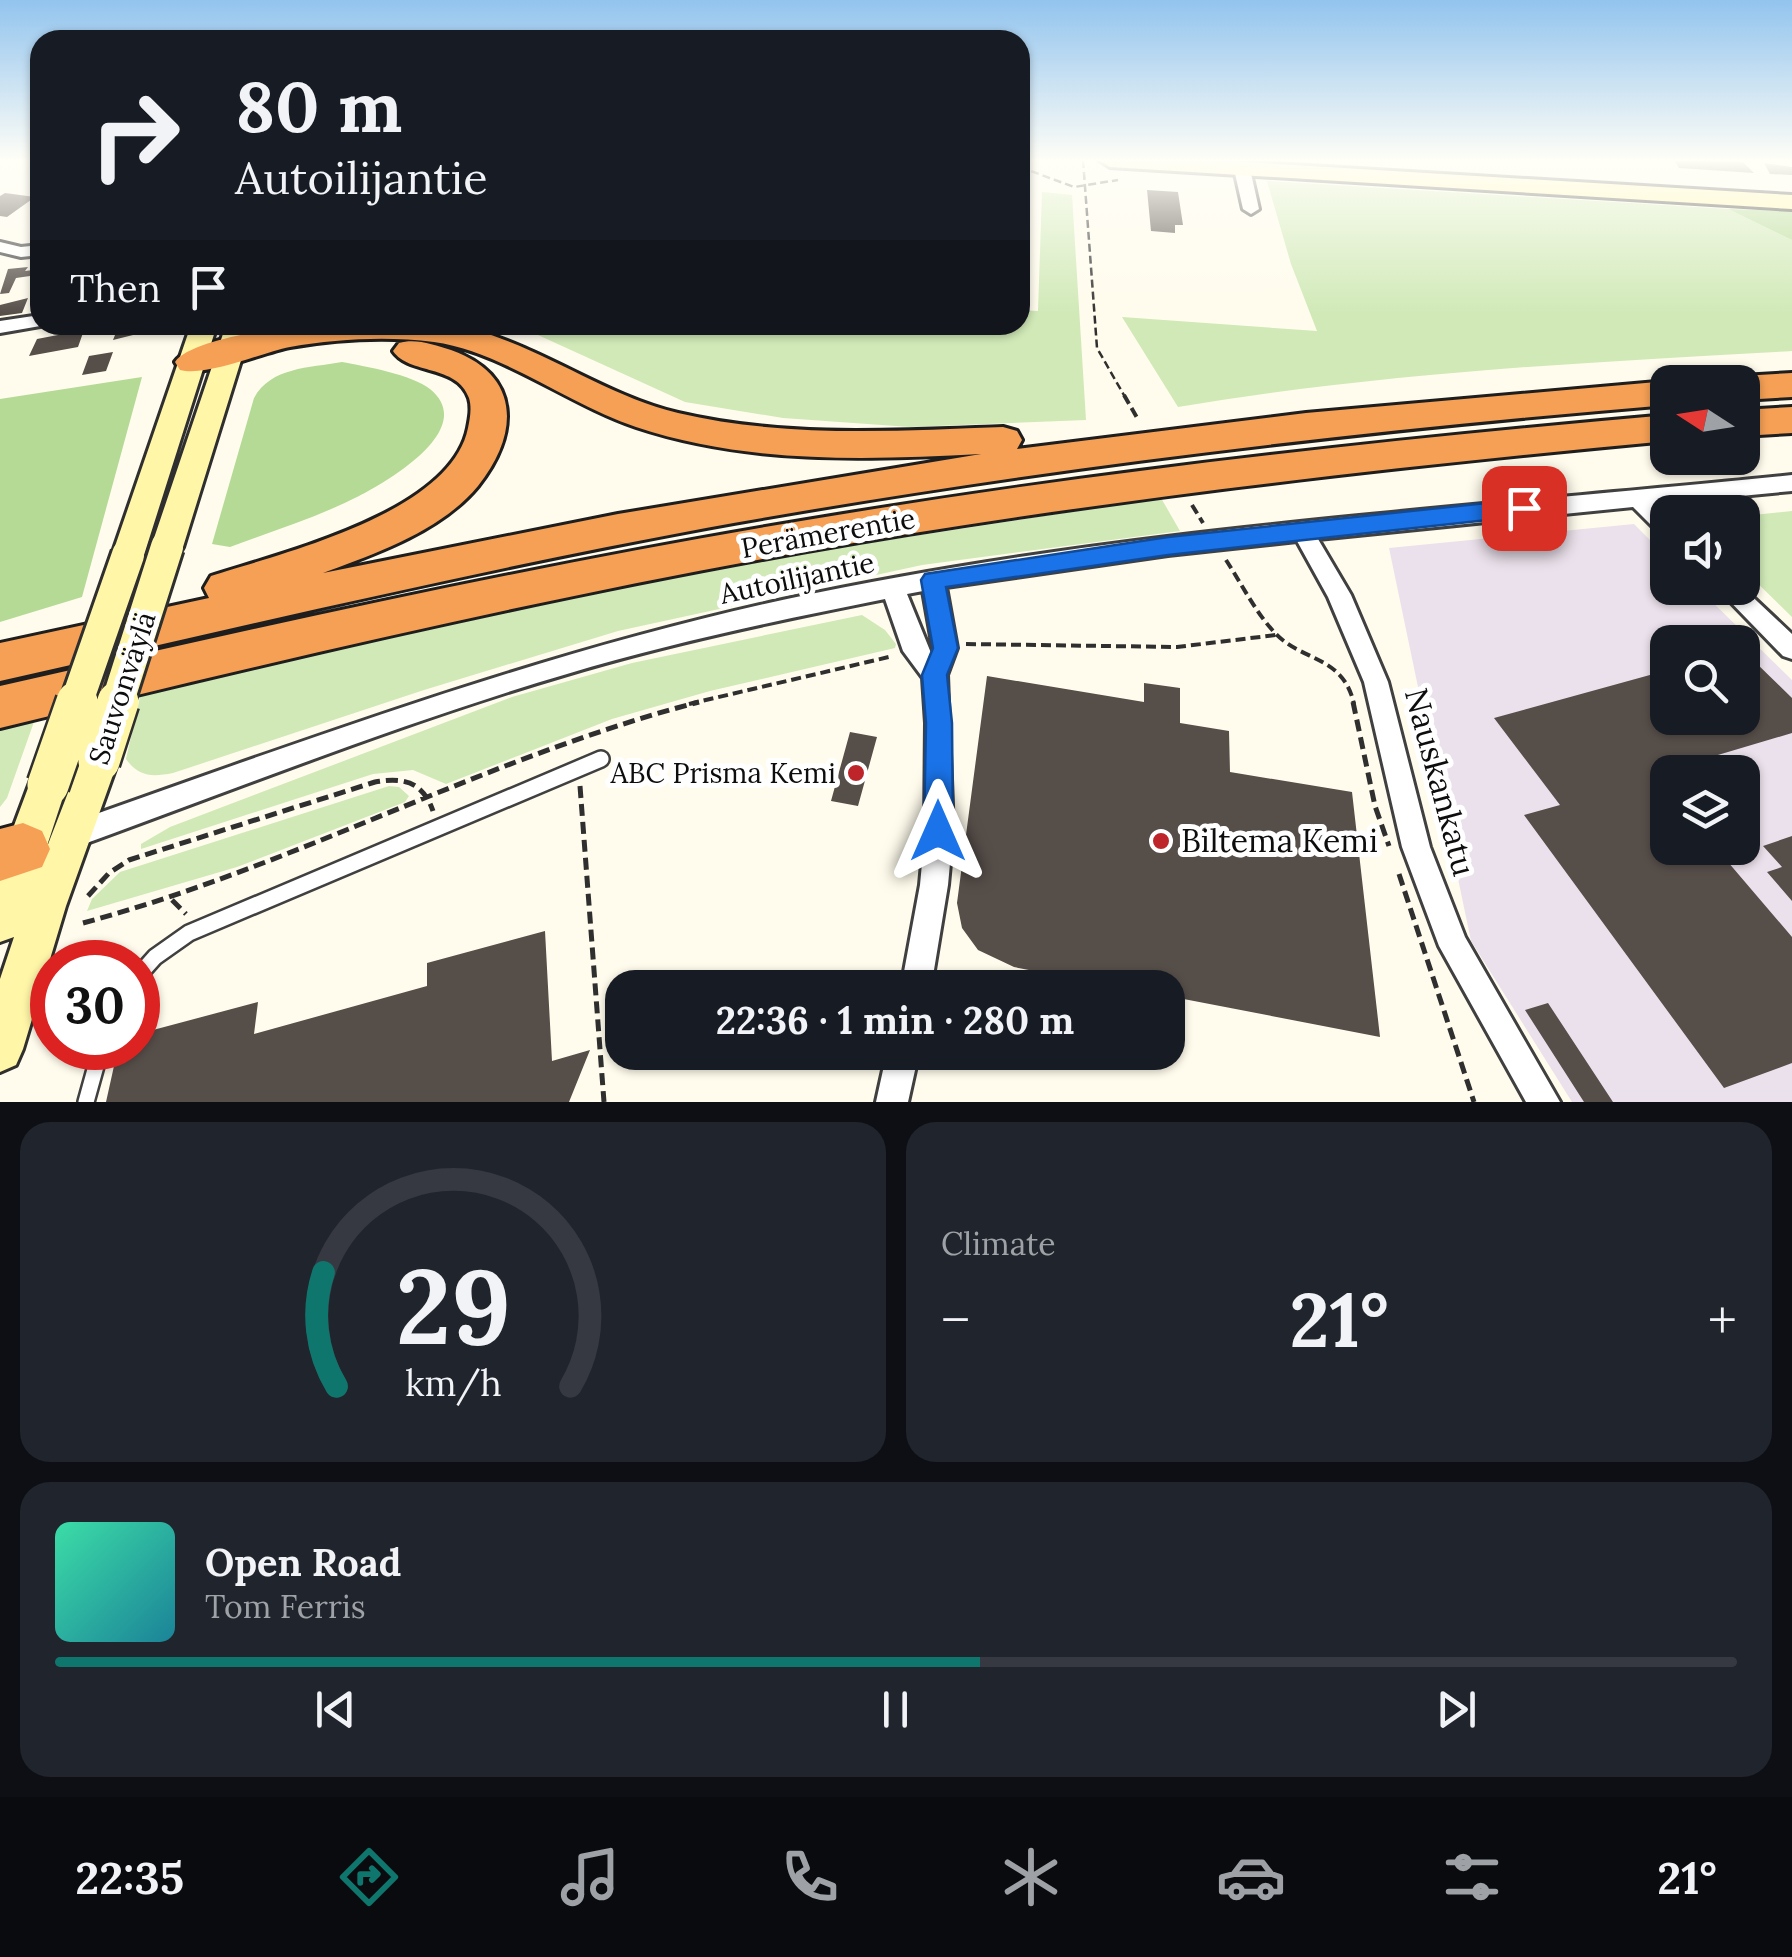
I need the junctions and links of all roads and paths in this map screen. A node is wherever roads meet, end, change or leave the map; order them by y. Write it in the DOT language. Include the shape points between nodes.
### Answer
graph roads {
  1 [pos="1086,211"];
  2 [pos="0,246"];
  3 [pos="30,251"];
  4 [pos="30,323"];
  5 [pos="0,328"];
  6 [pos="314,335"];
  7 [pos="452,335"];
  8 [pos="225,341"];
  9 [pos="1792,384"];
  10 [pos="1760,387"];
  11 [pos="1650,396"];
  12 [pos="1792,420"];
  13 [pos="1139,421"];
  14 [pos="1760,422"];
  15 [pos="1650,430"];
  16 [pos="1188,439"];
  17 [pos="1792,483"];
  18 [pos="1186,495"];
  19 [pos="1635,496"];
  20 [pos="1650,511"];
  21 [pos="1208,531"];
  22 [pos="1302,531"];
  23 [pos="1221,552"];
  24 [pos="933,580"];
  25 [pos="893,588"];
  26 [pos="1747,605"];
  27 [pos="1276,635"];
  28 [pos="962,645"];
  29 [pos="1792,649"];
  30 [pos="895,656"];
  31 [pos="0,662"];
  32 [pos="935,675"];
  33 [pos="0,706"];
  34 [pos="574,741"];
  35 [pos="601,758"];
  36 [pos="578,768"];
  37 [pos="430,798"];
  38 [pos="437,828"];
  39 [pos="31,847"];
  40 [pos="88,896"];
  41 [pos="0,921"];
  42 [pos="83,923"];
  43 [pos="160,953"];
  44 [pos="919,970"];
  45 [pos="0,1049"];
  46 [pos="95,1070"];
  47 [pos="899,1070"];
  48 [pos="86,1102"];
  49 [pos="604,1102"];
  50 [pos="892,1102"];
  51 [pos="1474,1102"];
  52 [pos="1544,1102"];
  1 -- 13 [label="path" via="1097,348"];
  2 -- 3 [label="street"];
  4 -- 5 [label="street"];
  6 -- 8 [label="highway"];
  7 -- 16 [label="highway" via="624,411 728,435 852,446"];
  8 -- 31 [label="highway" via="434,356 479,384 487,395 489,429 449,490 384,533 300,565 92,625"];
  8 -- 39 [label="main road, Sauvonväylä, bridge" via="128,555"];
  8 -- 39 [label="main road, Sauvonväylä, bridge" via="99,760"];
  9 -- 10 [label="highway"];
  11 -- 16 [label="highway, Perämerentie"];
  12 -- 14 [label="highway"];
  15 -- 33 [label="highway, Perämerentie" via="1226,471 764,544 523,589"];
  16 -- 31 [label="highway, Perämerentie" via="704,513"];
  17 -- 19 [label="street, Autoilijantie"];
  18 -- 21 [label="path"];
  19 -- 20 [label="street"];
  19 -- 22 [label="street, Autoilijantie"];
  22 -- 24 [label="street, Autoilijantie"];
  22 -- 52 [label="street, Nauskankatu" via="1340,595 1376,682 1416,847 1454,946"];
  23 -- 27 [label="path"];
  24 -- 25 [label="street, Autoilijantie"];
  24 -- 32 [label="street" via="945,648"];
  25 -- 32 [label="street" via="915,651"];
  25 -- 39 [label="street, Autoilijantie" via="569,664"];
  26 -- 29 [label="street"];
  27 -- 28 [label="path" via="1178,647"];
  27 -- 51 [label="path" via="1348,683 1375,806"];
  30 -- 34 [label="path" via="690,703"];
  32 -- 44 [label="street" via="938,831"];
  34 -- 36 [label="path"];
  34 -- 37 [label="path"];
  35 -- 36 [label="lane"];
  36 -- 38 [label="lane"];
  36 -- 49 [label="path"];
  37 -- 38 [label="path"];
  37 -- 40 [label="path" via="412,780 375,782 129,860"];
  37 -- 42 [label="path" via="162,904"];
  38 -- 43 [label="lane" via="189,933"];
  39 -- 41 [label="main road, Sauvonväylä"];
  39 -- 45 [label="main road, Sauvonväylä"];
  46 -- 48 [label="lane"];
  47 -- 50 [label="street"];
}
